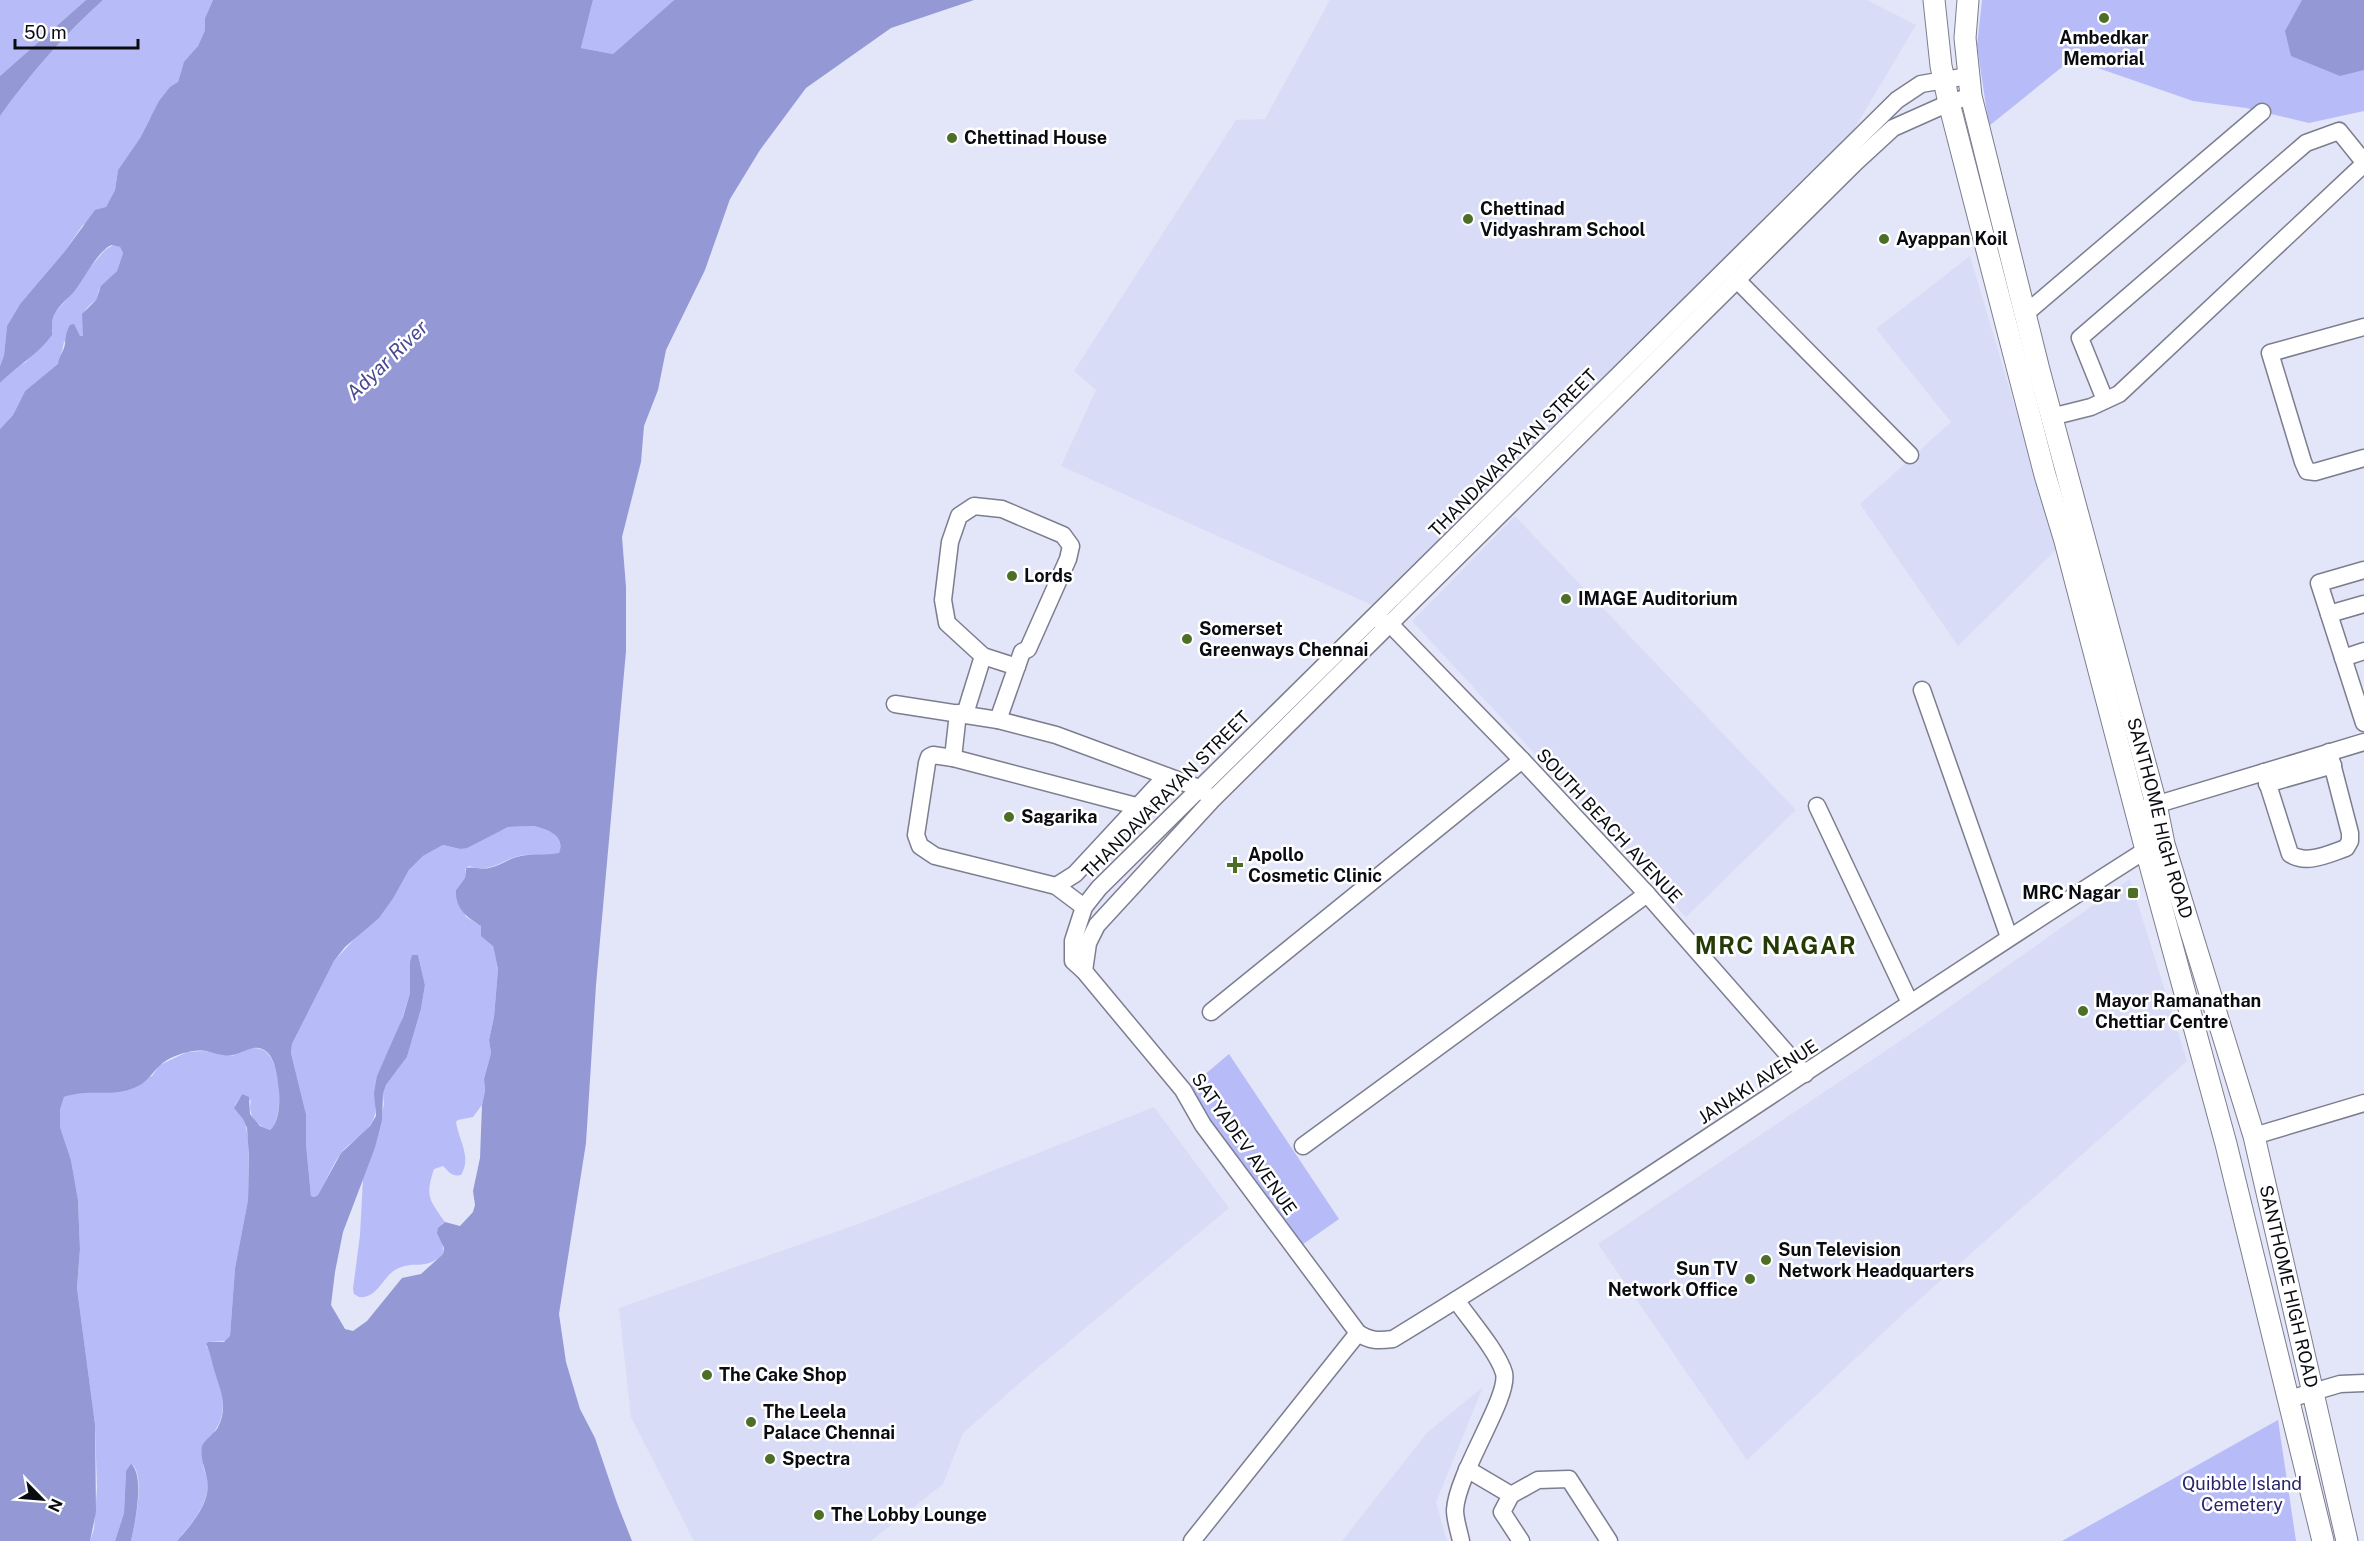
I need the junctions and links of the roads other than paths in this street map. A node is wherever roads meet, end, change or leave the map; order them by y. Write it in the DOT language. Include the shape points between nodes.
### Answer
graph roads {
  1 [pos="1934,0"];
  2 [pos="1968,0"];
  3 [pos="1943,80"];
  4 [pos="1970,86"];
  5 [pos="1949,103"];
  6 [pos="2262,112"];
  7 [pos="2364,163"];
  8 [pos="1737,280"];
  9 [pos="2025,315"];
  10 [pos="2364,327"];
  11 [pos="2105,400"];
  12 [pos="1593,412"];
  13 [pos="2051,417"];
  14 [pos="1910,455"];
  15 [pos="2364,458"];
  16 [pos="2364,570"];
  17 [pos="2364,604"];
  18 [pos="2329,614"];
  19 [pos="1372,619"];
  20 [pos="1389,623"];
  21 [pos="2364,651"];
  22 [pos="983,656"];
  23 [pos="2343,658"];
  24 [pos="1017,667"];
  25 [pos="1922,690"];
  26 [pos="895,704"];
  27 [pos="962,713"];
  28 [pos="998,720"];
  29 [pos="2364,723"];
  30 [pos="2364,742"];
  31 [pos="953,758"];
  32 [pos="2331,759"];
  33 [pos="1522,760"];
  34 [pos="1166,776"];
  35 [pos="2266,778"];
  36 [pos="1198,788"];
  37 [pos="1212,800"];
  38 [pos="2156,804"];
  39 [pos="1136,806"];
  40 [pos="1817,806"];
  41 [pos="2135,811"];
  42 [pos="2155,847"];
  43 [pos="1056,886"];
  44 [pos="1647,894"];
  45 [pos="1084,907"];
  46 [pos="2009,937"];
  47 [pos="1084,971"];
  48 [pos="1910,1003"];
  49 [pos="1211,1012"];
  50 [pos="1805,1074"];
  51 [pos="2364,1102"];
  52 [pos="2254,1136"];
  53 [pos="1303,1146"];
  54 [pos="1456,1300"];
  55 [pos="1363,1337"];
  56 [pos="2364,1383"];
  57 [pos="2314,1392"];
  58 [pos="2289,1399"];
  59 [pos="1467,1469"];
  60 [pos="1511,1495"];
  61 [pos="1192,1541"];
  62 [pos="1461,1541"];
  63 [pos="1521,1541"];
  64 [pos="1609,1541"];
  65 [pos="2323,1541"];
  66 [pos="2347,1541"];
  1 -- 3 [label="main road, SANTHOME HIGH ROAD"];
  2 -- 4 [label="main road, SANTHOME HIGH ROAD" via="1965,38"];
  3 -- 4 [label="street, THANDAVARAYAN STREET"];
  3 -- 5 [label="main road, SANTHOME HIGH ROAD"];
  3 -- 12 [label="street, THANDAVARAYAN STREET" via="1921,84 1897,100"];
  4 -- 5 [label="street, THANDAVARAYAN STREET"];
  4 -- 9 [label="main road, SANTHOME HIGH ROAD"];
  5 -- 8 [label="street, THANDAVARAYAN STREET" via="1893,128"];
  5 -- 41 [label="main road, SANTHOME HIGH ROAD"];
  6 -- 9 [label="street"];
  7 -- 11 [label="street" via="2119,394"];
  7 -- 11 [label="street" via="2339,131 2306,143 2080,338"];
  8 -- 12 [label="street, THANDAVARAYAN STREET"];
  8 -- 14 [label="street"];
  9 -- 13 [label="main road, SANTHOME HIGH ROAD"];
  10 -- 15 [label="street" via="2270,353 2307,471"];
  11 -- 13 [label="street"];
  12 -- 19 [label="street, THANDAVARAYAN STREET"];
  12 -- 20 [label="street, THANDAVARAYAN STREET"];
  13 -- 38 [label="main road, SANTHOME HIGH ROAD"];
  16 -- 18 [label="street" via="2319,583"];
  17 -- 18 [label="street"];
  18 -- 23 [label="street"];
  19 -- 20 [label="street"];
  19 -- 36 [label="street, THANDAVARAYAN STREET"];
  20 -- 33 [label="street, SOUTH BEACH AVENUE"];
  20 -- 37 [label="street, THANDAVARAYAN STREET"];
  21 -- 23 [label="street"];
  22 -- 24 [label="street"];
  22 -- 24 [label="street" via="947,623 943,600 950,542 959,516 974,506 1002,509 1063,535 1071,546"];
  22 -- 27 [label="street"];
  23 -- 29 [label="street"];
  24 -- 28 [label="street"];
  25 -- 46 [label="street"];
  26 -- 27 [label="street"];
  27 -- 28 [label="street"];
  27 -- 31 [label="street"];
  28 -- 34 [label="street" via="1056,735"];
  30 -- 32 [label="street"];
  31 -- 39 [label="street"];
  31 -- 43 [label="street" via="933,754 929,757 916,835 920,846 935,856"];
  32 -- 35 [label="street"];
  32 -- 35 [label="street" via="2350,841 2346,848 2306,860 2290,854"];
  33 -- 44 [label="street, SOUTH BEACH AVENUE"];
  33 -- 49 [label="street"];
  34 -- 36 [label="street"];
  34 -- 39 [label="street"];
  35 -- 38 [label="street"];
  36 -- 37 [label="street"];
  36 -- 45 [label="street, THANDAVARAYAN STREET"];
  37 -- 47 [label="street, THANDAVARAYAN STREET" via="1097,925 1088,943"];
  38 -- 41 [label="street"];
  38 -- 42 [label="main road, SANTHOME HIGH ROAD"];
  39 -- 43 [label="street" via="1075,874"];
  40 -- 48 [label="street"];
  41 -- 42 [label="main road, SANTHOME HIGH ROAD"];
  42 -- 46 [label="street, JANAKI AVENUE"];
  42 -- 52 [label="main road, SANTHOME HIGH ROAD"];
  42 -- 58 [label="main road, SANTHOME HIGH ROAD"];
  43 -- 45 [label="street"];
  44 -- 50 [label="street, SOUTH BEACH AVENUE"];
  44 -- 53 [label="street"];
  45 -- 47 [label="street, THANDAVARAYAN STREET" via="1073,941 1073,961"];
  46 -- 48 [label="street, JANAKI AVENUE"];
  47 -- 55 [label="street, SATYADEV AVENUE" via="1183,1090 1203,1125"];
  48 -- 50 [label="street, JANAKI AVENUE"];
  50 -- 54 [label="street, JANAKI AVENUE"];
  51 -- 52 [label="street"];
  52 -- 57 [label="main road, SANTHOME HIGH ROAD"];
  54 -- 55 [label="street, JANAKI AVENUE" via="1393,1339"];
  54 -- 59 [label="street" via="1500,1363 1505,1384"];
  55 -- 61 [label="street"];
  56 -- 57 [label="street" via="2340,1384"];
  57 -- 58 [label="street"];
  57 -- 66 [label="main road, SANTHOME HIGH ROAD"];
  58 -- 65 [label="main road, SANTHOME HIGH ROAD"];
  59 -- 60 [label="street"];
  59 -- 62 [label="street" via="1455,1509"];
  60 -- 63 [label="street" via="1502,1512"];
  60 -- 64 [label="street" via="1538,1480 1569,1479"];
}
